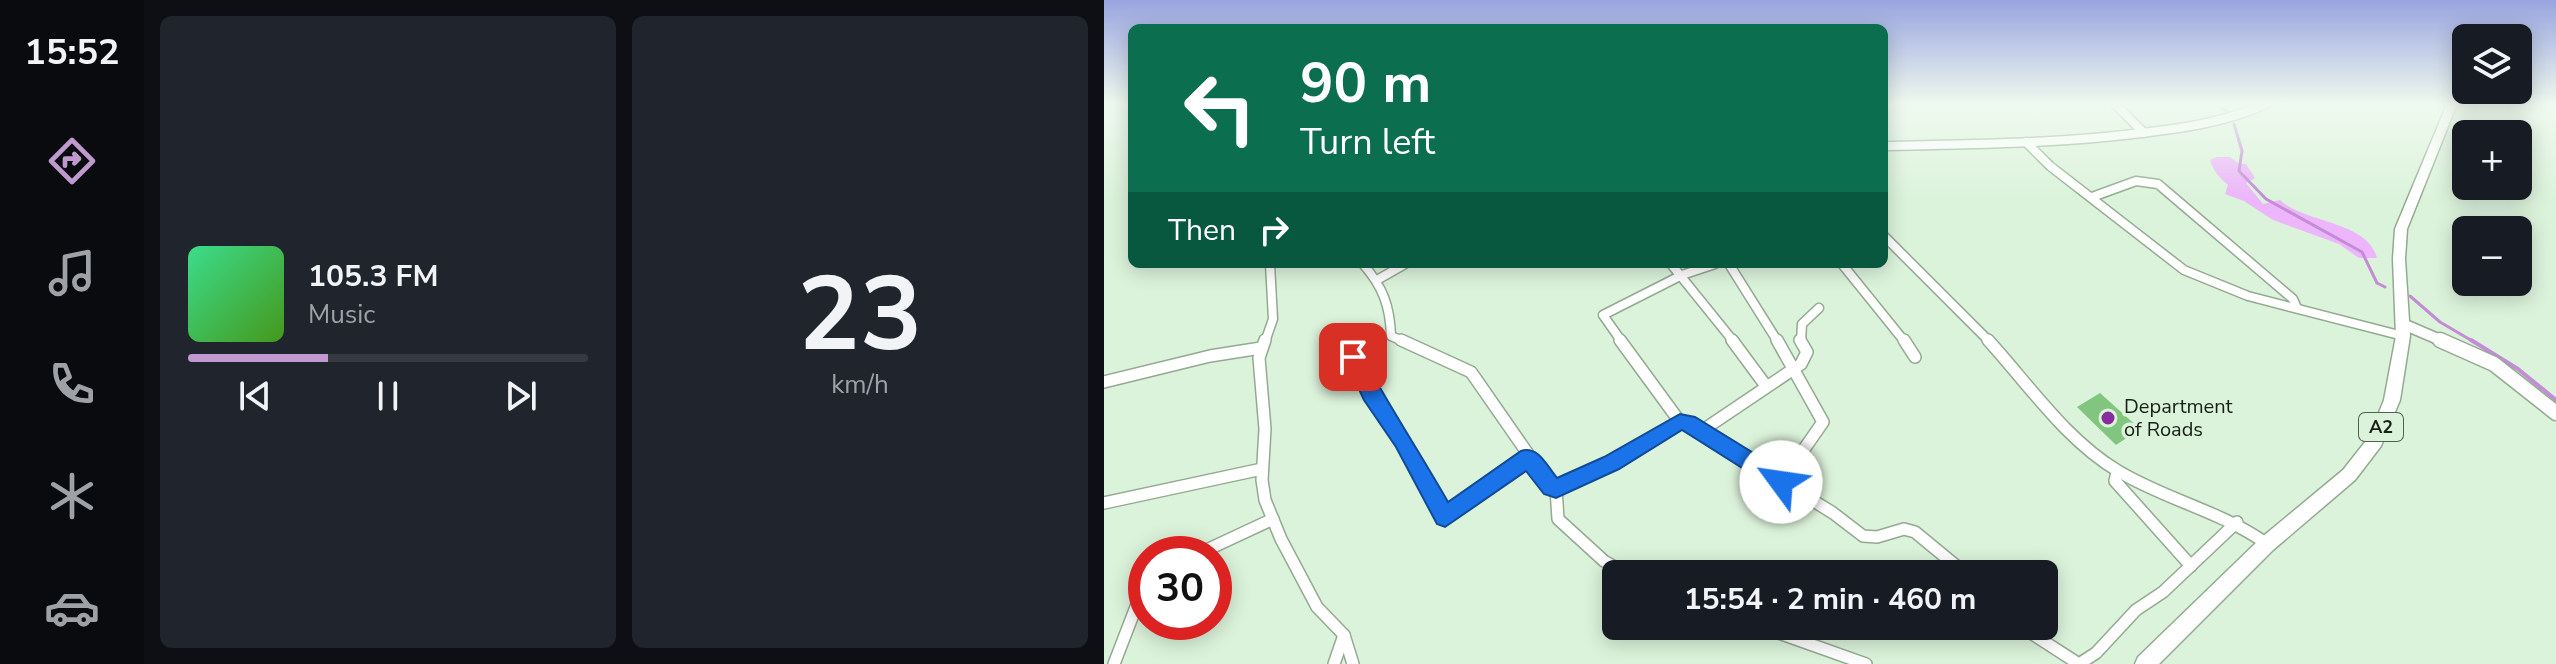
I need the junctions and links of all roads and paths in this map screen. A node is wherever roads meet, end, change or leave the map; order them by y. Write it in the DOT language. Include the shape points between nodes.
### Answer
graph roads {
  1 [pos="2118,135"];
  2 [pos="2439,135"];
  3 [pos="2026,142"];
  4 [pos="1888,146"];
  5 [pos="2092,197"];
  6 [pos="1888,240"];
  7 [pos="1270,268"];
  8 [pos="1366,268"];
  9 [pos="1398,268"];
  10 [pos="1675,268"];
  11 [pos="1703,268"];
  12 [pos="1732,268"];
  13 [pos="1845,268"];
  14 [pos="1682,275"];
  15 [pos="1377,280"];
  16 [pos="1819,308"];
  17 [pos="2297,308"];
  18 [pos="2403,330"];
  19 [pos="1261,348"];
  20 [pos="1353,357"];
  21 [pos="1915,357"];
  22 [pos="1793,370"];
  23 [pos="1104,382"];
  24 [pos="1766,386"];
  25 [pos="2556,413"];
  26 [pos="1680,422"];
  27 [pos="1700,432"];
  28 [pos="1528,457"];
  29 [pos="1262,469"];
  30 [pos="2117,472"];
  31 [pos="1781,482"];
  32 [pos="1556,489"];
  33 [pos="1104,503"];
  34 [pos="1273,519"];
  35 [pos="2237,522"];
  36 [pos="1232,538"];
  37 [pos="2267,544"];
  38 [pos="1603,560"];
  39 [pos="1949,560"];
  40 [pos="2191,566"];
  41 [pos="1128,628"];
  42 [pos="1344,635"];
  43 [pos="1798,640"];
  44 [pos="2042,640"];
  45 [pos="1114,664"];
  46 [pos="1334,664"];
  47 [pos="1353,664"];
  48 [pos="1866,664"];
  49 [pos="2145,664"];
  1 -- 3 [label="street"];
  2 -- 18 [label="main road, A2" via="2401,229"];
  3 -- 4 [label="street"];
  3 -- 5 [label="street"];
  5 -- 17 [label="street" via="2196,277"];
  5 -- 17 [label="street" via="2136,181 2158,184 2293,299"];
  6 -- 30 [label="street" via="2071,436"];
  7 -- 19 [label="street" via="1273,319"];
  8 -- 15 [label="street"];
  9 -- 15 [label="street"];
  10 -- 14 [label="street"];
  11 -- 14 [label="street"];
  12 -- 22 [label="street"];
  13 -- 21 [label="street"];
  14 -- 24 [label="street"];
  14 -- 26 [label="street" via="1603,315"];
  15 -- 28 [label="street" via="1390,307 1391,336 1471,372"];
  16 -- 22 [label="street" via="1802,324 1799,339 1807,352"];
  17 -- 18 [label="street"];
  18 -- 25 [label="main road" via="2494,364"];
  18 -- 37 [label="main road, A2" via="2392,400 2375,441 2349,475"];
  19 -- 23 [label="street"];
  19 -- 29 [label="street"];
  20 -- 28 [label="street" via="1445,517"];
  22 -- 24 [label="street"];
  22 -- 31 [label="street" via="1823,422"];
  24 -- 27 [label="street"];
  26 -- 27 [label="street"];
  26 -- 32 [label="street"];
  27 -- 31 [label="street"];
  28 -- 32 [label="street"];
  29 -- 33 [label="street"];
  29 -- 34 [label="street"];
  30 -- 35 [label="street"];
  30 -- 40 [label="street" via="2115,481"];
  31 -- 39 [label="street" via="1863,536 1915,532"];
  32 -- 38 [label="street" via="1558,519"];
  34 -- 36 [label="street"];
  34 -- 42 [label="street" via="1317,607"];
  35 -- 37 [label="street"];
  35 -- 40 [label="street"];
  37 -- 49 [label="main road, A2"];
  40 -- 44 [label="street" via="2079,664"];
  41 -- 45 [label="street"];
  42 -- 46 [label="street"];
  42 -- 47 [label="street"];
  43 -- 48 [label="street"];
}
